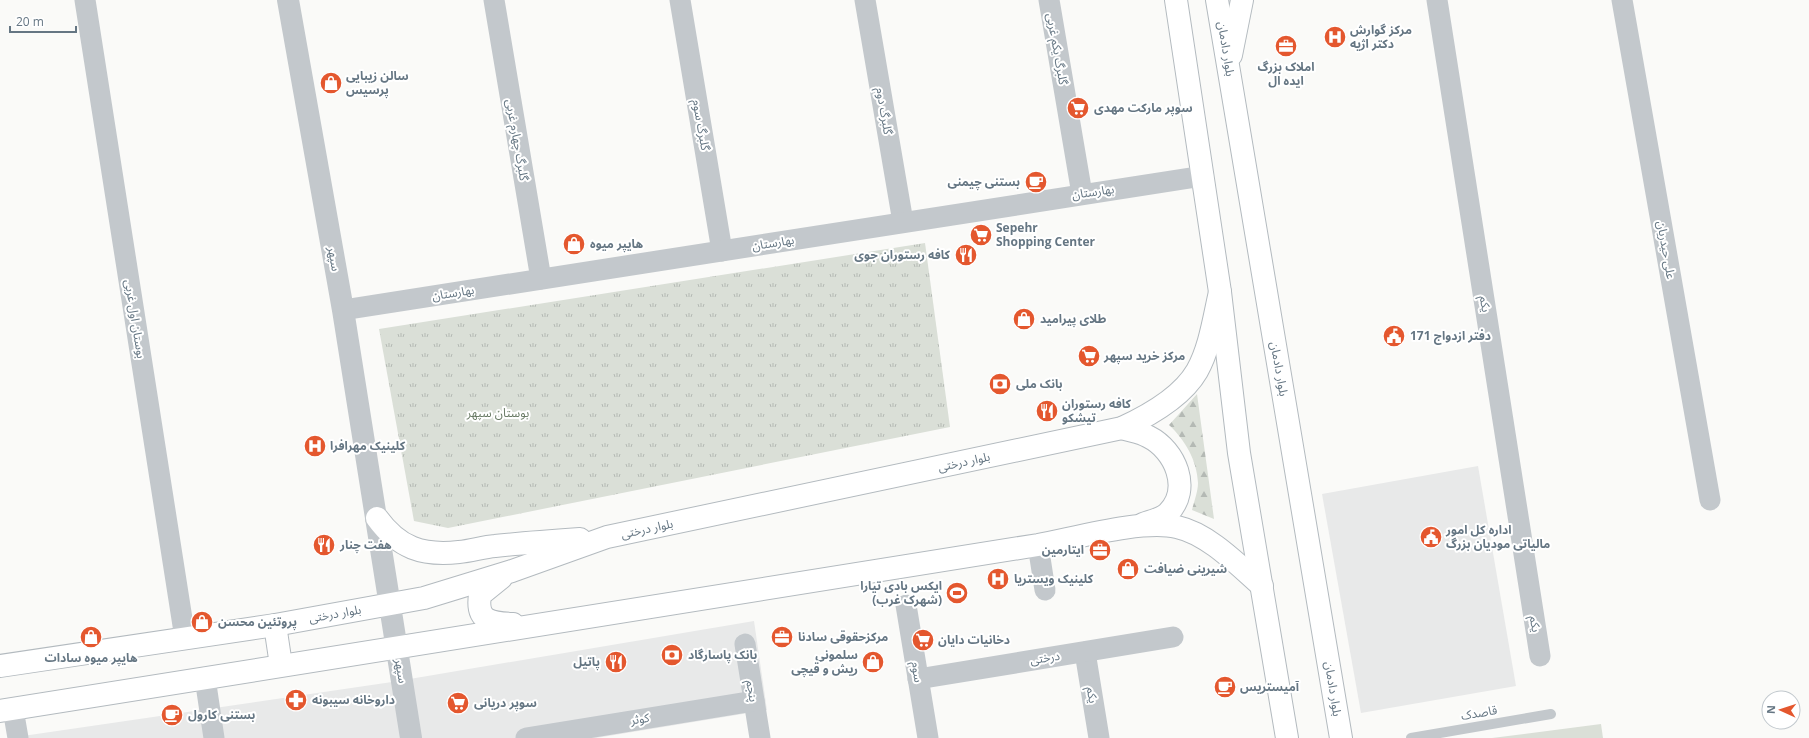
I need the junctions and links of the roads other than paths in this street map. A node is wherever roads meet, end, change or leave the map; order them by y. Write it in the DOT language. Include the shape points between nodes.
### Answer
graph roads {
  1 [pos="85,0"];
  2 [pos="288,0"];
  3 [pos="494,0"];
  4 [pos="680,0"];
  5 [pos="865,0"];
  6 [pos="1049,0"];
  7 [pos="1176,0"];
  8 [pos="1217,0"];
  9 [pos="1242,0"];
  10 [pos="1437,0"];
  11 [pos="1622,0"];
  12 [pos="1229,68"];
  13 [pos="1203,176"];
  14 [pos="1082,194"];
  15 [pos="903,222"];
  16 [pos="722,250"];
  17 [pos="541,279"];
  18 [pos="1220,292"];
  19 [pos="343,310"];
  20 [pos="1122,428"];
  21 [pos="1710,500"];
  22 [pos="377,518"];
  23 [pos="1135,527"];
  24 [pos="607,537"];
  25 [pos="1038,545"];
  26 [pos="512,571"];
  27 [pos="1262,586"];
  28 [pos="1045,590"];
  29 [pos="391,604"];
  30 [pos="906,605"];
  31 [pos="275,625"];
  32 [pos="535,625"];
  33 [pos="1173,637"];
  34 [pos="185,638"];
  35 [pos="745,644"];
  36 [pos="397,648"];
  37 [pos="1085,652"];
  38 [pos="1540,656"];
  39 [pos="281,665"];
  40 [pos="0,666"];
  41 [pos="205,678"];
  42 [pos="918,679"];
  43 [pos="754,701"];
  44 [pos="6,710"];
  45 [pos="1551,714"];
  46 [pos="18,738"];
  47 [pos="214,738"];
  48 [pos="412,738"];
  49 [pos="526,738"];
  50 [pos="760,738"];
  51 [pos="928,738"];
  52 [pos="1099,738"];
  53 [pos="1287,738"];
  54 [pos="1341,738"];
  55 [pos="1411,738"];
  1 -- 34 [label="street, بوستان اول غربی"];
  2 -- 19 [label="street, سپهر"];
  3 -- 17 [label="street, گلبرگ چهارم غربی"];
  4 -- 16 [label="street, گلبرگ سوم"];
  5 -- 15 [label="street, گلبرگ دوم"];
  6 -- 14 [label="street, گلبرگ یکم غربی"];
  7 -- 13 [label="main road"];
  8 -- 12 [label="main road, بلوار دادمان"];
  9 -- 12 [label="main road"];
  10 -- 38 [label="street, یکم"];
  11 -- 21 [label="street, علی حیدریان"];
  12 -- 54 [label="main road, بلوار دادمان"];
  13 -- 14 [label="street, بهارستان"];
  13 -- 18 [label="main road"];
  14 -- 15 [label="street, بهارستان"];
  15 -- 16 [label="street, بهارستان"];
  16 -- 17 [label="street, بهارستان"];
  17 -- 19 [label="street, بهارستان"];
  18 -- 20 [label="main road, بلوار درختی" via="1208,342 1196,373 1165,405"];
  18 -- 27 [label="main road" via="1239,453"];
  19 -- 22 [label="street, سپهر"];
  20 -- 23 [label="main road" via="1148,436 1161,445 1179,473 1179,492 1173,507 1167,514"];
  20 -- 24 [label="main road, بلوار درختی"];
  22 -- 24 [label="main road" via="400,544 440,553"];
  22 -- 29 [label="street, سپهر"];
  23 -- 25 [label="main road"];
  23 -- 27 [label="main road" via="1178,527 1217,547"];
  24 -- 26 [label="main road, بلوار درختی"];
  25 -- 28 [label="street"];
  25 -- 32 [label="main road"];
  26 -- 29 [label="main road, بلوار درختی" via="442,593"];
  26 -- 32 [label="main road" via="480,595 478,605 481,614 487,620 500,623"];
  27 -- 53 [label="main road"];
  29 -- 31 [label="main road, بلوار درختی"];
  29 -- 36 [label="street, سپهر"];
  30 -- 42 [label="street, سوم"];
  31 -- 34 [label="main road, بلوار درختی"];
  31 -- 39 [label="main road"];
  32 -- 36 [label="main road"];
  33 -- 37 [label="street, درختی"];
  34 -- 40 [label="main road, بلوار درختی"];
  35 -- 43 [label="street, پنجم"];
  36 -- 39 [label="main road"];
  36 -- 48 [label="street, سپهر"];
  37 -- 42 [label="street, درختی"];
  37 -- 52 [label="street, یکم"];
  39 -- 41 [label="main road"];
  41 -- 44 [label="main road"];
  41 -- 47 [label="street"];
  42 -- 51 [label="street, سوم"];
  43 -- 49 [label="street, کوثر"];
  43 -- 50 [label="street, پنجم"];
  44 -- 46 [label="street"];
  45 -- 55 [label="lane, قاصدک"];
}
